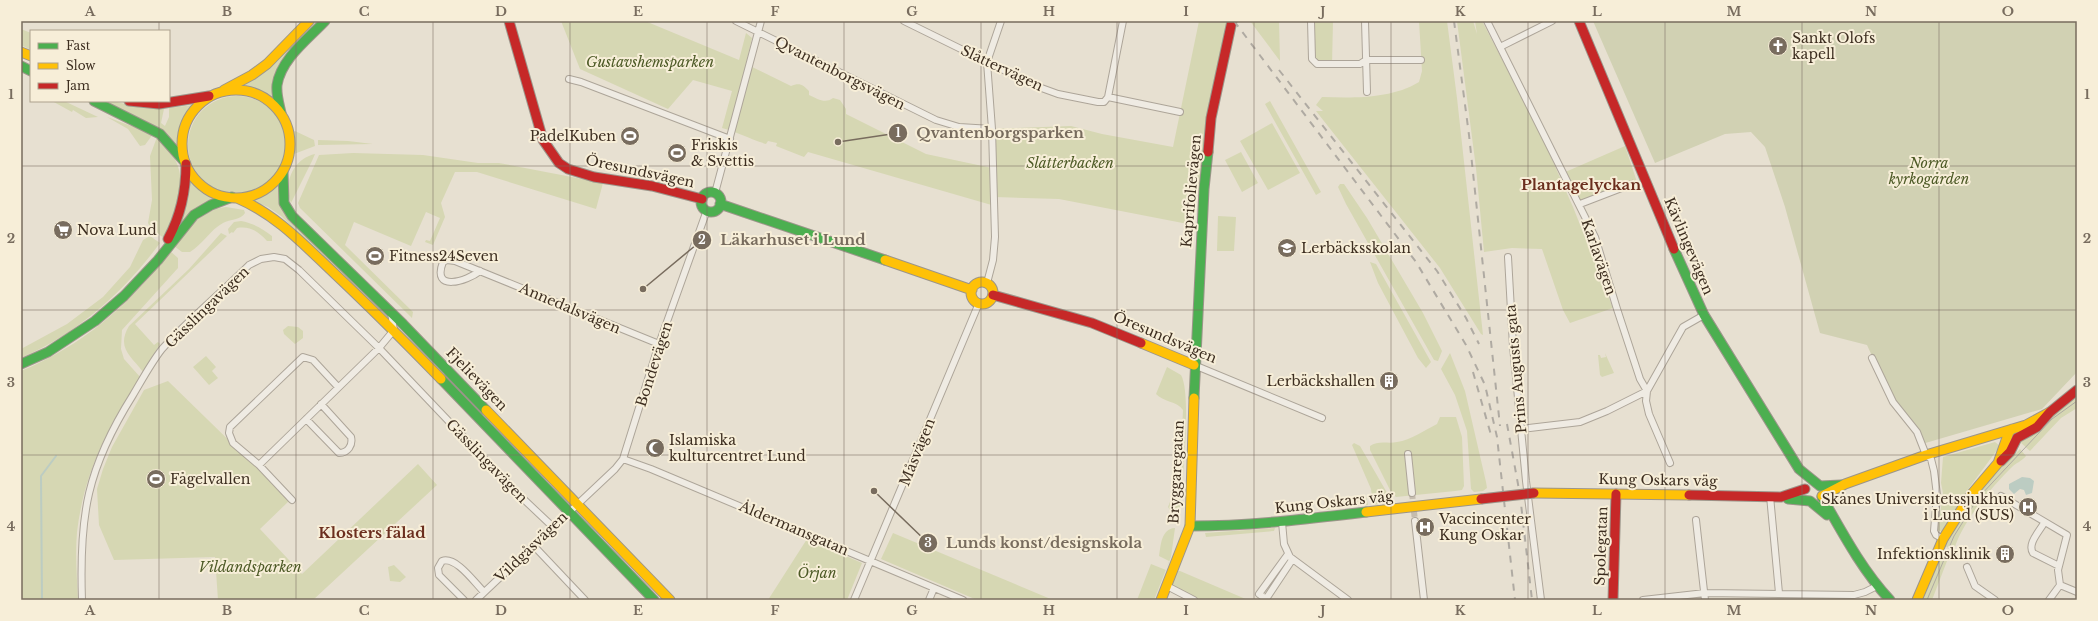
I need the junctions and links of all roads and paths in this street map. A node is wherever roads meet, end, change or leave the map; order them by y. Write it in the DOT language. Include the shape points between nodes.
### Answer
graph roads {
  1 [pos="308,21"];
  2 [pos="325,21"];
  3 [pos="509,21"];
  4 [pos="736,21"];
  5 [pos="761,21"];
  6 [pos="904,21"];
  7 [pos="1001,21"];
  8 [pos="1123,21"];
  9 [pos="1232,21"];
  10 [pos="1311,21"];
  11 [pos="1365,21"];
  12 [pos="1487,21"];
  13 [pos="1552,21"];
  14 [pos="1579,21"];
  15 [pos="758,32"];
  16 [pos="1500,47"];
  17 [pos="1366,60"];
  18 [pos="1421,60"];
  19 [pos="987,62"];
  20 [pos="569,79"];
  21 [pos="1367,92"];
  22 [pos="217,94"];
  23 [pos="1106,99"];
  24 [pos="96,102"];
  25 [pos="135,102"];
  26 [pos="1180,112"];
  27 [pos="282,117"];
  28 [pos="992,129"];
  29 [pos="730,138"];
  30 [pos="186,164"];
  31 [pos="283,171"];
  32 [pos="1632,184"];
  33 [pos="715,193"];
  34 [pos="234,198"];
  35 [pos="702,199"];
  36 [pos="720,204"];
  37 [pos="1580,204"];
  38 [pos="707,210"];
  39 [pos="1508,257"];
  40 [pos="480,271"];
  41 [pos="987,283"];
  42 [pos="136,284"];
  43 [pos="972,290"];
  44 [pos="993,295"];
  45 [pos="979,303"];
  46 [pos="391,312"];
  47 [pos="1704,315"];
  48 [pos="394,330"];
  49 [pos="413,334"];
  50 [pos="659,344"];
  51 [pos="378,348"];
  52 [pos="1872,358"];
  53 [pos="21,364"];
  54 [pos="1194,365"];
  55 [pos="338,387"];
  56 [pos="2077,390"];
  57 [pos="1647,391"];
  58 [pos="321,404"];
  59 [pos="2050,412"];
  60 [pos="1322,418"];
  61 [pos="306,419"];
  62 [pos="1521,429"];
  63 [pos="2012,429"];
  64 [pos="2019,436"];
  65 [pos="1985,437"];
  66 [pos="2007,438"];
  67 [pos="1408,454"];
  68 [pos="1926,455"];
  69 [pos="623,459"];
  70 [pos="1670,463"];
  71 [pos="1998,463"];
  72 [pos="259,465"];
  73 [pos="1799,469"];
  74 [pos="1818,485"];
  75 [pos="1841,485"];
  76 [pos="1806,489"];
  77 [pos="1412,493"];
  78 [pos="1616,494"];
  79 [pos="1770,496"];
  80 [pos="1822,496"];
  81 [pos="2001,496"];
  82 [pos="1782,497"];
  83 [pos="292,500"];
  84 [pos="1810,500"];
  85 [pos="578,503"];
  86 [pos="568,511"];
  87 [pos="1832,518"];
  88 [pos="1696,520"];
  89 [pos="1415,521"];
  90 [pos="1282,522"];
  91 [pos="2044,523"];
  92 [pos="552,526"];
  93 [pos="1190,526"];
  94 [pos="1943,539"];
  95 [pos="533,545"];
  96 [pos="1288,554"];
  97 [pos="1292,560"];
  98 [pos="871,561"];
  99 [pos="2059,566"];
  100 [pos="1967,567"];
  101 [pos="2060,585"];
  102 [pos="1167,586"];
  103 [pos="1877,586"];
  104 [pos="934,588"];
  105 [pos="484,592"];
  106 [pos="1705,592"];
  107 [pos="2077,592"];
  108 [pos="1779,593"];
  109 [pos="1339,594"];
  110 [pos="1346,599"];
  111 [pos="82,600"];
  112 [pos="464,600"];
  113 [pos="476,600"];
  114 [pos="585,600"];
  115 [pos="654,600"];
  116 [pos="670,600"];
  117 [pos="854,600"];
  118 [pos="929,600"];
  119 [pos="963,600"];
  120 [pos="1161,600"];
  121 [pos="1194,600"];
  122 [pos="1335,600"];
  123 [pos="1424,600"];
  124 [pos="1541,600"];
  125 [pos="1614,600"];
  126 [pos="1643,600"];
  127 [pos="1705,600"];
  128 [pos="1890,600"];
  129 [pos="1917,600"];
  130 [pos="1995,600"];
  131 [pos="2049,600"];
  1 -- 22 [label="main road" via="263,67"];
  2 -- 27 [label="main road" via="280,74 277,91"];
  3 -- 35 [label="main road, Öresundsvägen" via="543,140 559,163 568,169 594,177 652,186"];
  4 -- 15 [label="street, Qvantenborgsvägen"];
  5 -- 15 [label="street"];
  6 -- 19 [label="street, Slåttervägen"];
  7 -- 19 [label="street"];
  8 -- 23 [label="street"];
  9 -- 54 [label="main road, Kaprifolievägen" via="1214,106 1207,157"];
  10 -- 17 [label="street" via="1314,62 1360,64"];
  11 -- 17 [label="street"];
  12 -- 16 [label="street, Karlavägen"];
  13 -- 16 [label="street"];
  14 -- 47 [label="main road, Kävlingevägen"];
  15 -- 28 [label="street, Qvantenborgsvägen" via="936,120 959,127"];
  15 -- 29 [label="street"];
  16 -- 37 [label="street, Karlavägen"];
  17 -- 18 [label="street"];
  17 -- 21 [label="street"];
  19 -- 23 [label="street, Slåttervägen" via="1058,94 1085,101"];
  19 -- 28 [label="street"];
  20 -- 29 [label="street"];
  22 -- 25 [label="main road" via="167,104"];
  22 -- 27 [label="main road" via="234,91 254,94 272,104"];
  22 -- 30 [label="main road" via="198,107 186,126 183,141"];
  23 -- 26 [label="street, Slåttervägen"];
  24 -- 30 [label="main road" via="160,134"];
  27 -- 31 [label="main road" via="290,140"];
  28 -- 41 [label="street" via="995,249"];
  29 -- 33 [label="street"];
  30 -- 34 [label="main road" via="204,187 217,194"];
  30 -- 42 [label="main road" via="185,196 179,217 168,240"];
  31 -- 34 [label="main road" via="263,190"];
  31 -- 46 [label="main road, Fjelievägen" via="284,203 292,216"];
  32 -- 37 [label="street"];
  33 -- 35 [label="main road, Öresundsvägen" via="707,193"];
  33 -- 36 [label="main road"];
  34 -- 42 [label="main road" via="211,205 194,215 165,253"];
  34 -- 48 [label="main road, Fjelievägen" via="256,206 280,222"];
  35 -- 38 [label="main road, Öresundsvägen" via="702,206"];
  36 -- 38 [label="main road" via="716,210"];
  36 -- 43 [label="main road"];
  37 -- 57 [label="street, Karlavägen" via="1595,237 1640,379"];
  38 -- 50 [label="street, Bondevägen"];
  39 -- 62 [label="street, Prins Augusts gata"];
  40 -- 40 [label="street, Annedalsvägen" via="447,260 440,273 446,280 458,283"];
  40 -- 50 [label="street, Annedalsvägen"];
  41 -- 43 [label="main road" via="978,283"];
  41 -- 44 [label="main road" via="992,288"];
  42 -- 53 [label="main road" via="76,335"];
  43 -- 45 [label="main road" via="972,297"];
  44 -- 45 [label="main road" via="986,303"];
  44 -- 54 [label="main road, Öresundsvägen" via="1092,323"];
  45 -- 98 [label="street, Måsvägen"];
  46 -- 48 [label="street"];
  46 -- 49 [label="main road, Fjelievägen"];
  47 -- 57 [label="street" via="1683,327"];
  47 -- 73 [label="main road, Kävlingevägen"];
  48 -- 49 [label="street"];
  48 -- 51 [label="street"];
  48 -- 86 [label="main road, Fjelievägen"];
  49 -- 85 [label="main road, Fjelievägen"];
  50 -- 69 [label="street, Bondevägen"];
  51 -- 55 [label="street"];
  51 -- 92 [label="street, Gässlingavägen"];
  51 -- 111 [label="street, Gässlingavägen" via="285,258 260,259 249,265 161,351 110,434 97,463 85,512 81,550"];
  52 -- 68 [label="street" via="1893,402 1917,432"];
  54 -- 60 [label="street, Öresundsvägen"];
  54 -- 93 [label="main road, Bryggaregatan"];
  55 -- 58 [label="street"];
  55 -- 72 [label="street" via="313,360 304,357 238,418 230,427 230,440"];
  56 -- 59 [label="main road"];
  57 -- 62 [label="street" via="1580,422"];
  57 -- 70 [label="street" via="1649,414"];
  58 -- 61 [label="street"];
  58 -- 61 [label="street" via="351,437 350,448 339,453"];
  59 -- 63 [label="main road, Kung Oskars väg"];
  59 -- 64 [label="main road" via="2037,427"];
  61 -- 72 [label="street"];
  62 -- 124 [label="street, Prins Augusts gata"];
  63 -- 65 [label="main road, Kung Oskars väg"];
  63 -- 66 [label="main road"];
  64 -- 66 [label="main road, Kung Oskars väg"];
  64 -- 71 [label="main road" via="2014,440 2007,456"];
  65 -- 66 [label="main road, Kung Oskars väg"];
  65 -- 68 [label="main road, Kung Oskars väg"];
  66 -- 71 [label="main road"];
  67 -- 77 [label="street"];
  68 -- 75 [label="main road, Kung Oskars väg"];
  68 -- 94 [label="street" via="1931,459 1937,495 1934,531"];
  69 -- 85 [label="street, Bondevägen"];
  69 -- 98 [label="street, Åldermansgatan"];
  71 -- 94 [label="main road" via="1970,496"];
  72 -- 83 [label="street"];
  73 -- 74 [label="main road, Kävlingevägen"];
  73 -- 76 [label="main road, Kävlingevägen"];
  74 -- 75 [label="main road, Kung Oskars väg"];
  74 -- 76 [label="main road, Kung Oskars väg" via="1809,485"];
  74 -- 80 [label="main road"];
  75 -- 80 [label="main road, Kung Oskars väg"];
  76 -- 82 [label="main road, Kung Oskars väg"];
  76 -- 84 [label="main road"];
  78 -- 79 [label="main road, Kung Oskars väg"];
  78 -- 90 [label="main road, Kung Oskars väg, bridge" via="1534,493"];
  78 -- 125 [label="main road, Spolegatan"];
  79 -- 82 [label="main road, Kung Oskars väg"];
  79 -- 108 [label="street"];
  80 -- 84 [label="main road, Kung Oskars väg" via="1819,500"];
  80 -- 87 [label="main road"];
  81 -- 91 [label="street"];
  82 -- 84 [label="main road, Kung Oskars väg"];
  84 -- 87 [label="main road"];
  85 -- 86 [label="street, Vildgåsvägen"];
  85 -- 116 [label="main road, Fjelievägen"];
  86 -- 92 [label="street, Vildgåsvägen"];
  86 -- 115 [label="main road, Fjelievägen"];
  87 -- 103 [label="main road"];
  88 -- 106 [label="street"];
  89 -- 123 [label="street"];
  90 -- 93 [label="main road, Kung Oskars väg"];
  90 -- 96 [label="street"];
  91 -- 99 [label="street" via="2067,535"];
  91 -- 99 [label="street" via="2030,550"];
  92 -- 95 [label="street, Vildgåsvägen"];
  93 -- 102 [label="main road, Bryggaregatan"];
  94 -- 129 [label="main road"];
  95 -- 105 [label="street, Vildgåsvägen"];
  95 -- 114 [label="street"];
  96 -- 97 [label="street"];
  96 -- 97 [label="street" via="1260,594 1266,599"];
  97 -- 109 [label="street"];
  98 -- 104 [label="street, Åldermansgatan"];
  98 -- 117 [label="street, Måsvägen"];
  99 -- 101 [label="street"];
  100 -- 130 [label="street" via="1976,586"];
  101 -- 107 [label="street"];
  101 -- 131 [label="street"];
  102 -- 120 [label="main road, Bryggaregatan"];
  102 -- 121 [label="street"];
  103 -- 108 [label="street" via="1857,594"];
  103 -- 128 [label="main road"];
  104 -- 118 [label="street"];
  104 -- 119 [label="street, Åldermansgatan"];
  105 -- 112 [label="street, Vildgåsvägen" via="454,562 446,559 438,568 439,575"];
  105 -- 113 [label="street, Vildgåsvägen"];
  106 -- 108 [label="street"];
  106 -- 126 [label="street"];
  106 -- 127 [label="street"];
  109 -- 110 [label="street"];
  109 -- 122 [label="street"];
}
